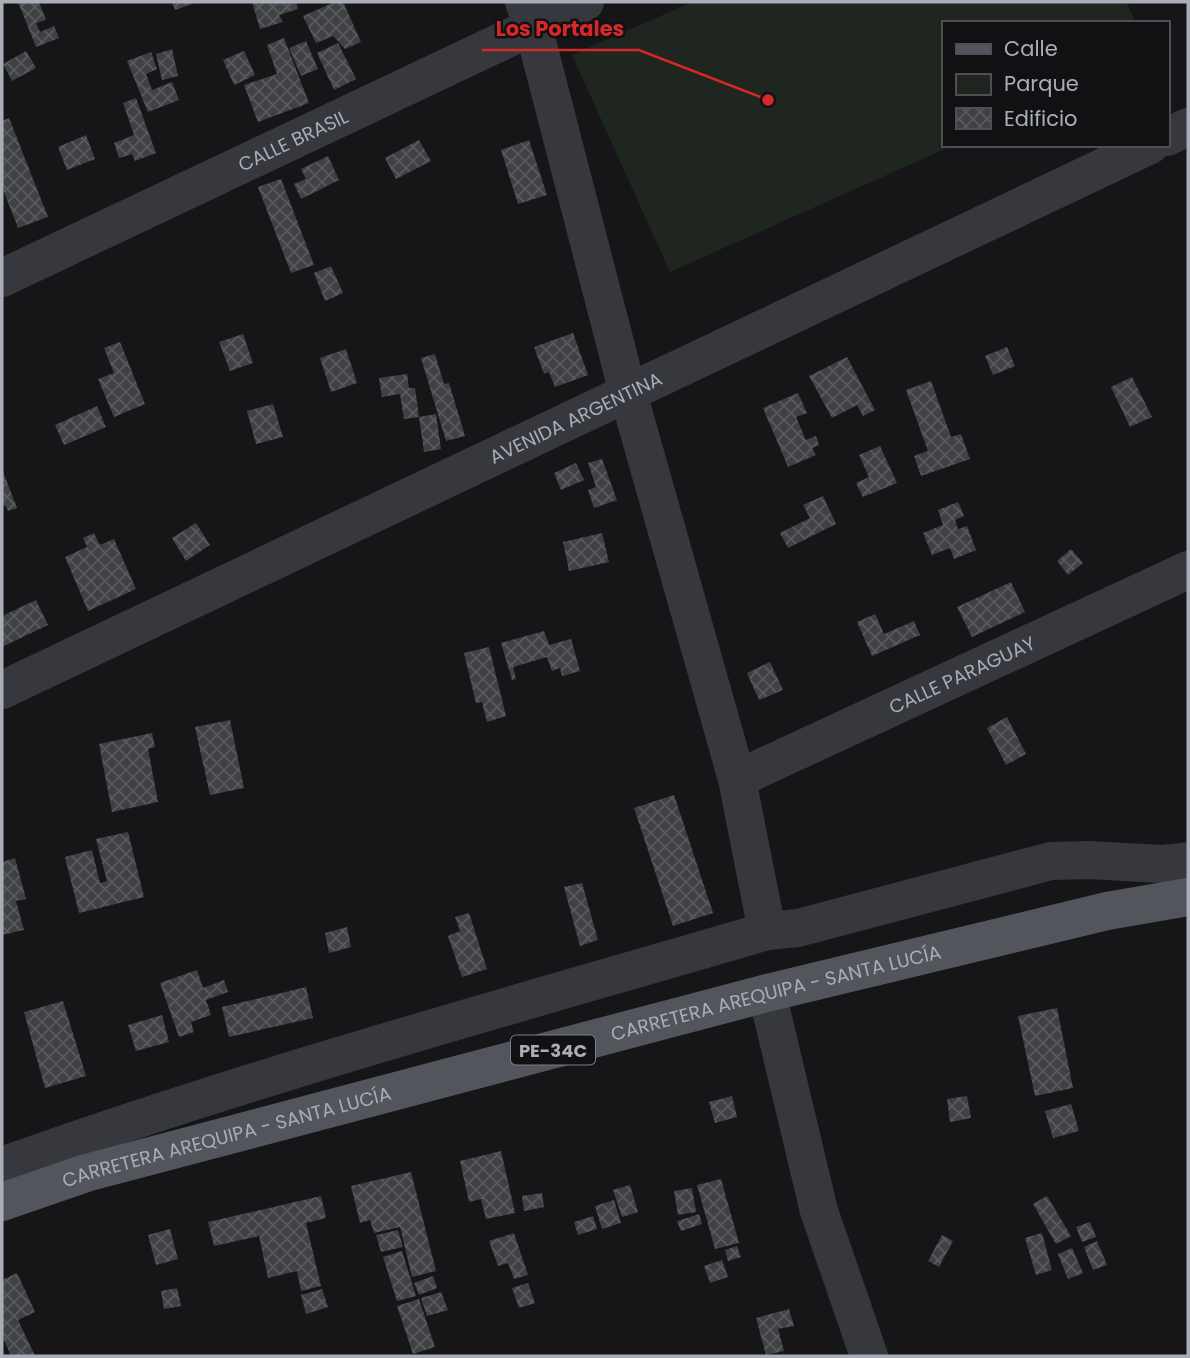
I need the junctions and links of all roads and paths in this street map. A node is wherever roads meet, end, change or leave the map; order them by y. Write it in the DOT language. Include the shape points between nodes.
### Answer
graph roads {
  1 [pos="585,2"];
  2 [pos="529,14"];
  3 [pos="1188,127"];
  4 [pos="1169,136"];
  5 [pos="1146,147"];
  6 [pos="2,278"];
  7 [pos="628,393"];
  8 [pos="1188,570"];
  9 [pos="2,690"];
  10 [pos="737,779"];
  11 [pos="1188,861"];
  12 [pos="1188,897"];
  13 [pos="767,931"];
  14 [pos="767,993"];
  15 [pos="2,1166"];
  16 [pos="2,1202"];
  17 [pos="869,1356"];
  1 -- 2 [label="street, CALLE BRASIL"];
  2 -- 6 [label="street, CALLE BRASIL"];
  2 -- 7 [label="street"];
  3 -- 4 [label="street"];
  5 -- 7 [label="street, AVENIDA ARGENTINA"];
  7 -- 9 [label="street, AVENIDA ARGENTINA"];
  7 -- 10 [label="street"];
  8 -- 10 [label="street, CALLE PARAGUAY"];
  10 -- 13 [label="street"];
  11 -- 13 [label="street" via="1051,861 798,928"];
  12 -- 14 [label="main road, CARRETERA AREQUIPA - SANTA LUCÍA / PE-34C" via="1107,911"];
  13 -- 15 [label="street" via="256,1081"];
  14 -- 16 [label="main road, CARRETERA AREQUIPA - SANTA LUCÍA / PE-34C" via="86,1173"];
  14 -- 17 [label="street" via="819,1211"];
}
